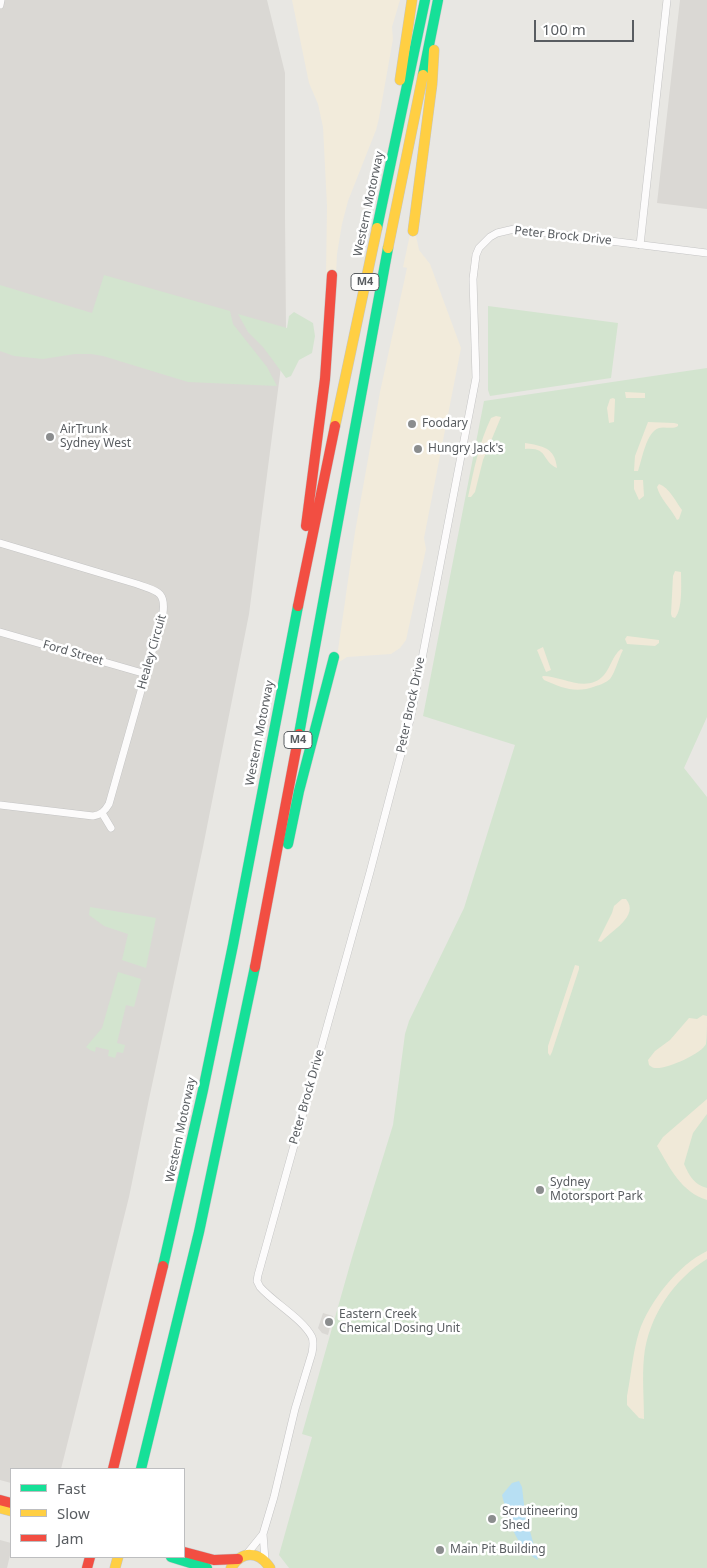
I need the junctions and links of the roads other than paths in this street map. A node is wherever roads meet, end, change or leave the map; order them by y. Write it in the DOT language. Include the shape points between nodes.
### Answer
graph roads {
  1 [pos="1,0"];
  2 [pos="412,0"];
  3 [pos="425,0"];
  4 [pos="667,0"];
  5 [pos="437,4"];
  6 [pos="0,5"];
  7 [pos="389,172"];
  8 [pos="413,231"];
  9 [pos="640,245"];
  10 [pos="707,253"];
  11 [pos="332,275"];
  12 [pos="0,543"];
  13 [pos="306,564"];
  14 [pos="0,632"];
  15 [pos="334,657"];
  16 [pos="146,674"];
  17 [pos="0,805"];
  18 [pos="102,813"];
  19 [pos="111,828"];
  20 [pos="263,930"];
  21 [pos="113,1468"];
  22 [pos="141,1468"];
  23 [pos="263,1534"];
  24 [pos="185,1552"];
  25 [pos="242,1557"];
  26 [pos="173,1558"];
  27 [pos="267,1564"];
  28 [pos="207,1568"];
  29 [pos="231,1568"];
  1 -- 6 [label="street"];
  2 -- 7 [label="main road" via="393,121"];
  3 -- 7 [label="main road, Western Motorway / M4"];
  4 -- 9 [label="street"];
  5 -- 8 [label="main road" via="432,84"];
  5 -- 20 [label="main road, M4" via="391,233"];
  7 -- 13 [label="main road, Western Motorway / M4"];
  9 -- 10 [label="street"];
  9 -- 23 [label="street, Peter Brock Drive" via="514,229 490,237 476,255 476,378 411,716 257,1281 301,1323 312,1337 313,1344"];
  11 -- 13 [label="main road" via="325,379 301,557"];
  12 -- 16 [label="street, Healey Circuit" via="158,592 165,602 164,613"];
  13 -- 21 [label="main road, Western Motorway / M4" via="201,1099"];
  14 -- 16 [label="street, Ford Street"];
  15 -- 20 [label="main road" via="283,865"];
  16 -- 18 [label="street, Healey Circuit" via="109,804"];
  17 -- 18 [label="street" via="92,816"];
  18 -- 19 [label="street"];
  20 -- 22 [label="main road, M4" via="199,1232"];
  23 -- 25 [label="street, Peter Brock Drive"];
  23 -- 27 [label="street, Peter Brock Drive"];
  24 -- 25 [label="main road" via="214,1560"];
  25 -- 27 [label="main road" via="256,1555"];
  25 -- 29 [label="main road"];
  26 -- 28 [label="main road"];
}
